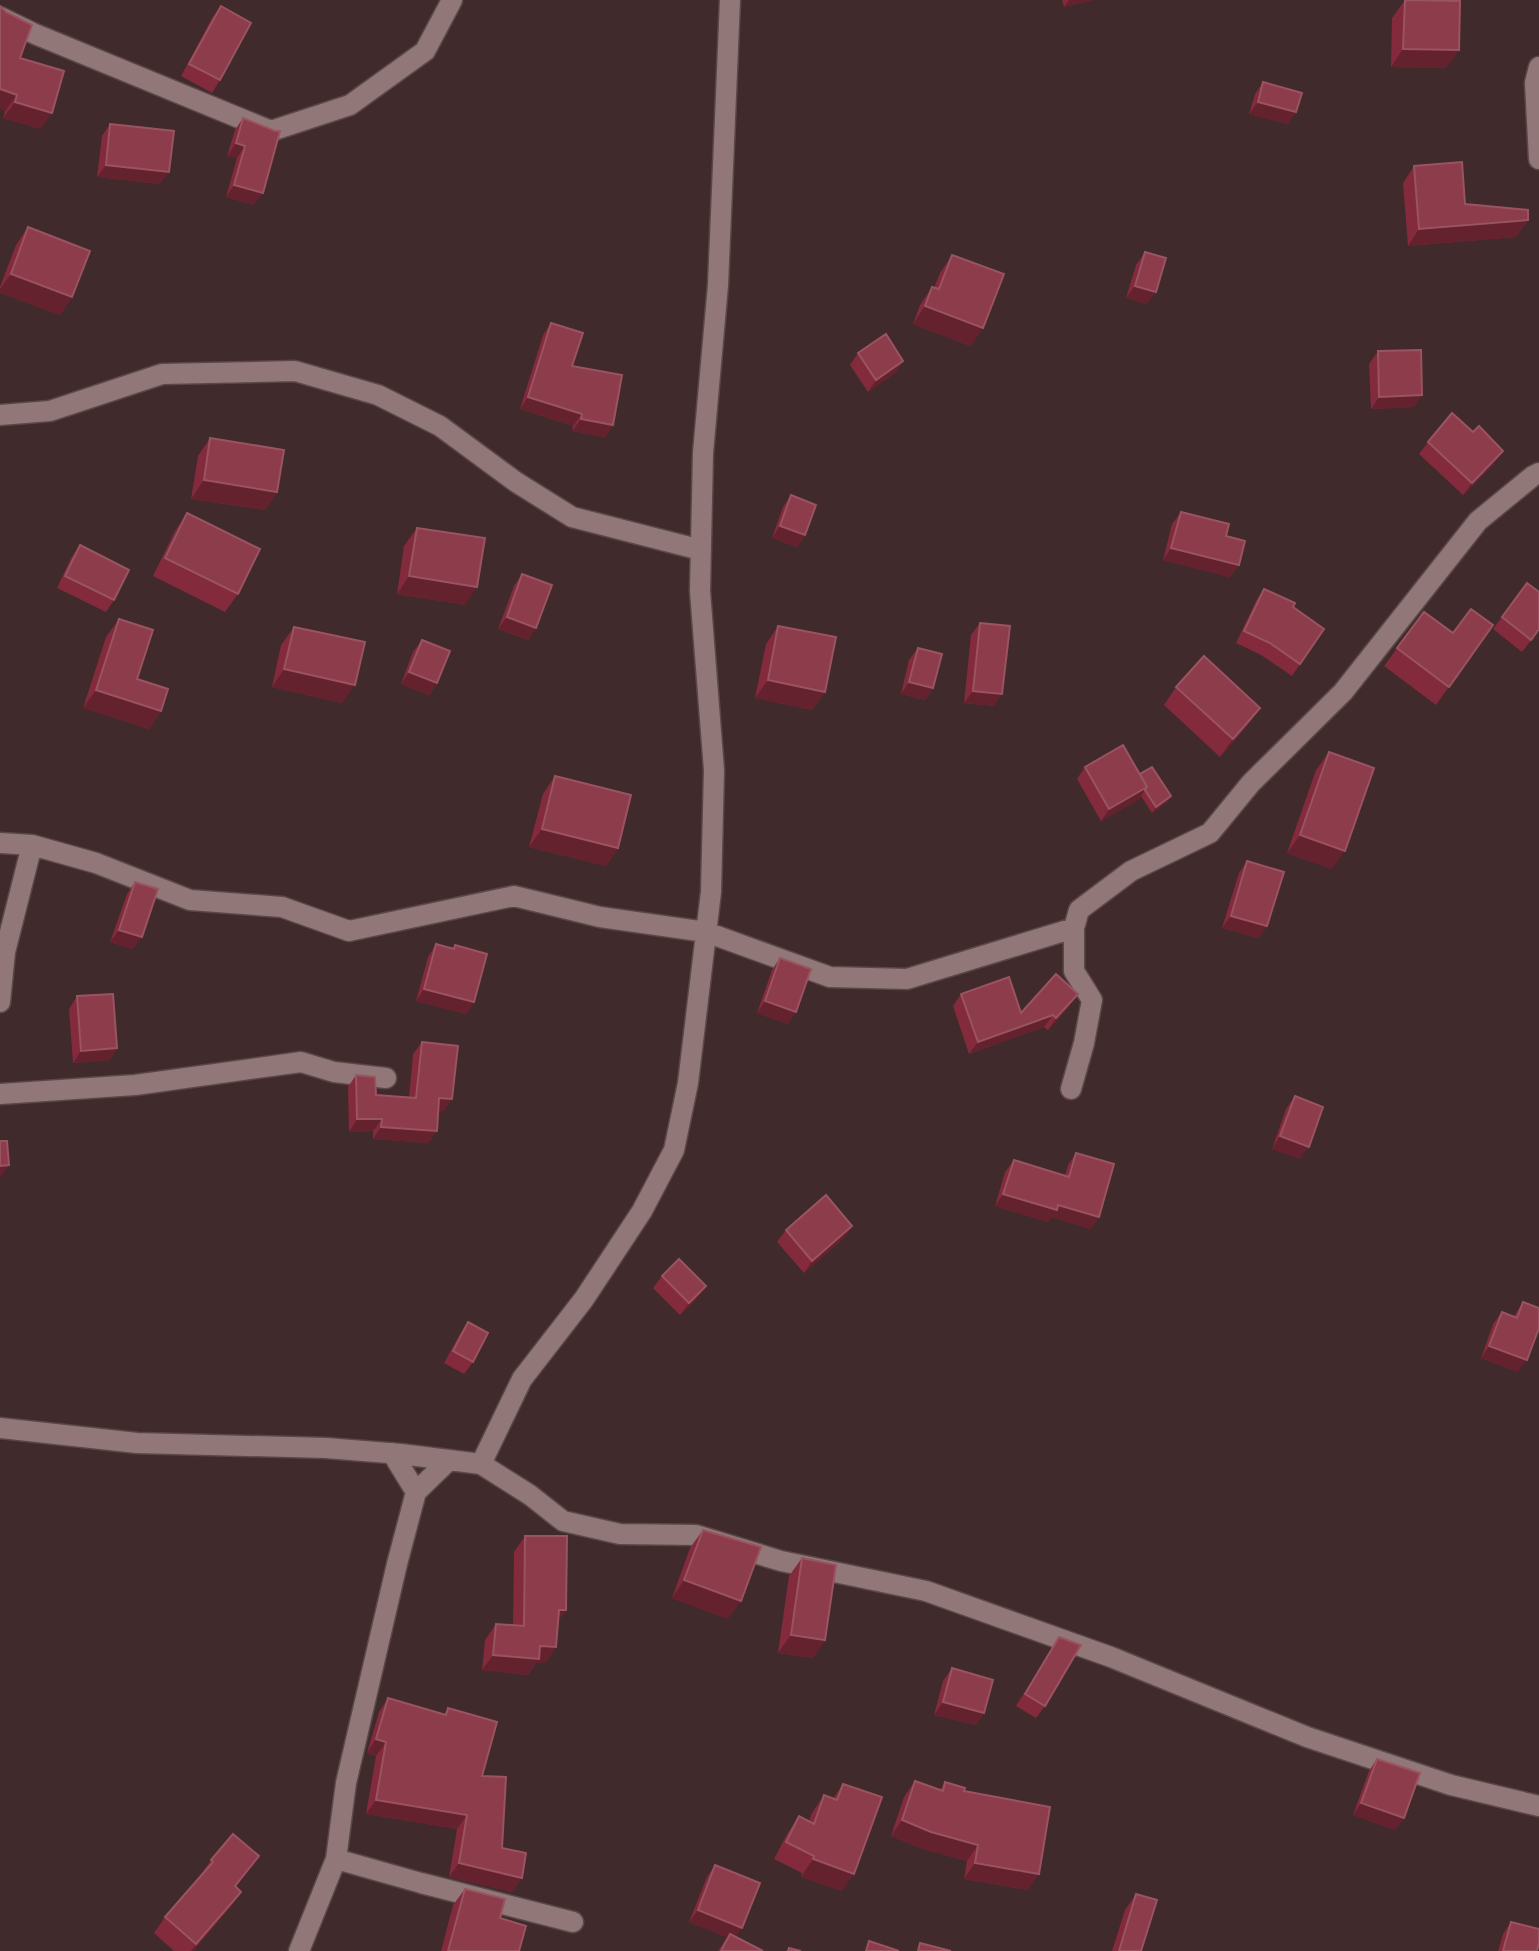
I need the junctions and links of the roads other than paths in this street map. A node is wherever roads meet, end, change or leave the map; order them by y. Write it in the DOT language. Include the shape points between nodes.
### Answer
graph roads {
  1 [pos="452,0"];
  2 [pos="730,0"];
  3 [pos="0,17"];
  4 [pos="1539,67"];
  5 [pos="1539,159"];
  6 [pos="0,415"];
  7 [pos="1539,473"];
  8 [pos="701,550"];
  9 [pos="0,843"];
  10 [pos="32,845"];
  11 [pos="1074,928"];
  12 [pos="706,932"];
  13 [pos="0,1002"];
  14 [pos="386,1078"];
  15 [pos="1071,1089"];
  16 [pos="0,1094"];
  17 [pos="0,1428"];
  18 [pos="392,1453"];
  19 [pos="449,1460"];
  20 [pos="481,1464"];
  21 [pos="416,1492"];
  22 [pos="1539,1806"];
  23 [pos="336,1859"];
  24 [pos="573,1922"];
  25 [pos="299,1951"];
  1 -- 3 [label="street" via="425,51 350,105 271,131"];
  2 -- 8 [label="street"];
  4 -- 5 [label="street"];
  6 -- 8 [label="street" via="50,411 162,374 295,371 378,395 440,426 572,517"];
  7 -- 11 [label="street" via="1478,521 1343,692 1251,783 1210,833 1131,871 1079,910"];
  8 -- 12 [label="street" via="714,770"];
  9 -- 10 [label="street"];
  10 -- 12 [label="street" via="96,863 190,900 282,907 349,931 514,896 600,917"];
  10 -- 13 [label="street" via="5,952"];
  11 -- 12 [label="street" via="907,979 830,977"];
  11 -- 15 [label="street" via="1074,971 1092,1000"];
  12 -- 20 [label="street" via="688,1083 674,1150 642,1211 584,1299 522,1379"];
  14 -- 16 [label="street" via="301,1062 135,1085"];
  17 -- 18 [label="street" via="137,1443"];
  18 -- 19 [label="street"];
  18 -- 21 [label="street"];
  19 -- 20 [label="street"];
  19 -- 21 [label="street"];
  20 -- 22 [label="street" via="563,1521 620,1534 696,1535 781,1561 926,1591 1111,1657 1307,1737 1451,1785"];
  21 -- 23 [label="street" via="346,1783"];
  23 -- 24 [label="street"];
  23 -- 25 [label="street"];
}
